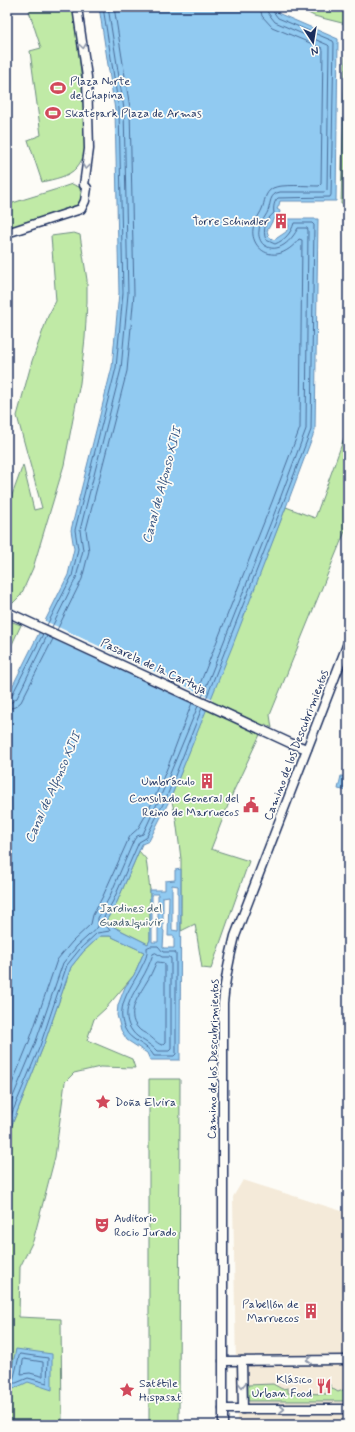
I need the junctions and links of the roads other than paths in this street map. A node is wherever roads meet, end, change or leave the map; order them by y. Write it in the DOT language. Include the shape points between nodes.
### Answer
graph roads {
  1 [pos="77,7"];
  2 [pos="7,233"];
  3 [pos="7,612"];
  4 [pos="348,643"];
  5 [pos="307,749"];
  6 [pos="348,1360"];
  7 [pos="224,1361"];
  8 [pos="242,1361"];
  9 [pos="223,1409"];
  10 [pos="242,1409"];
  11 [pos="348,1409"];
  12 [pos="223,1425"];
  1 -- 2 [label="street, one-way" via="87,84 89,149 84,184 87,188 85,201 81,209"];
  3 -- 5 [label="street, Pasarela de la Cartuja"];
  4 -- 5 [label="street, Camino de los Descubrimientos"];
  5 -- 7 [label="street, Camino de los Descubrimientos" via="235,936 225,981"];
  6 -- 8 [label="street, one-way"];
  7 -- 8 [label="street"];
  7 -- 9 [label="street, Camino de los Descubrimientos"];
  8 -- 10 [label="street, one-way"];
  9 -- 10 [label="street"];
  9 -- 12 [label="street, Camino de los Descubrimientos"];
  10 -- 11 [label="street, one-way"];
}
